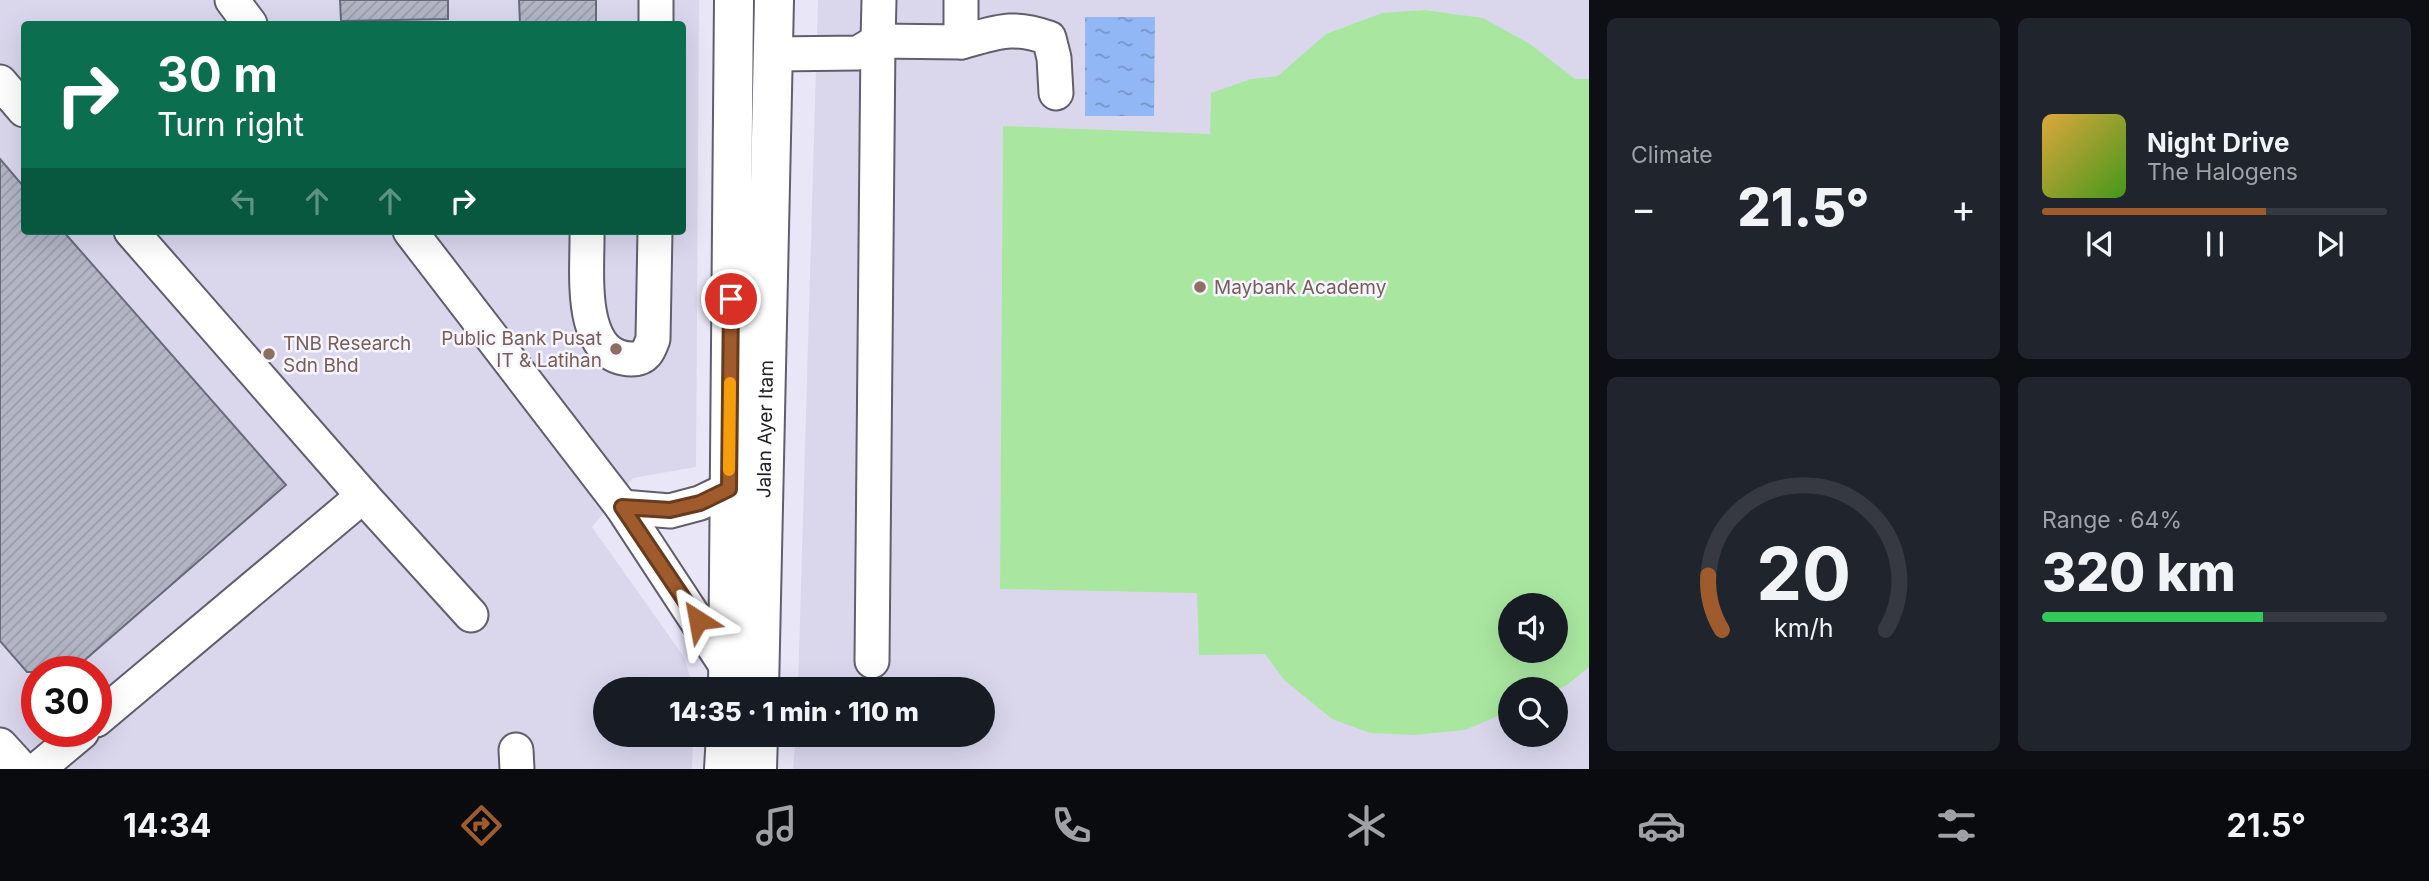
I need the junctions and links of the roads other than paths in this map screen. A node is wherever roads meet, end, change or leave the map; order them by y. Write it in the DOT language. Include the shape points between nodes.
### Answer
graph roads {
  1 [pos="232,0"];
  2 [pos="656,0"];
  3 [pos="734,0"];
  4 [pos="878,0"];
  5 [pos="961,0"];
  6 [pos="248,21"];
  7 [pos="656,21"];
  8 [pos="773,29"];
  9 [pos="878,41"];
  10 [pos="961,42"];
  11 [pos="0,82"];
  12 [pos="1056,93"];
  13 [pos="21,106"];
  14 [pos="135,235"];
  15 [pos="413,235"];
  16 [pos="587,235"];
  17 [pos="655,235"];
  18 [pos="729,489"];
  19 [pos="363,496"];
  20 [pos="622,507"];
  21 [pos="471,615"];
  22 [pos="872,661"];
  23 [pos="734,677"];
  24 [pos="738,677"];
  25 [pos="738,677"];
  26 [pos="112,707"];
  27 [pos="0,745"];
  28 [pos="64,747"];
  29 [pos="725,747"];
  30 [pos="758,747"];
  31 [pos="22,769"];
  32 [pos="37,769"];
  33 [pos="724,769"];
  34 [pos="757,769"];
  1 -- 6 [label="street"];
  2 -- 7 [label="street"];
  3 -- 18 [label="main road, Jalan Ayer Itam"];
  4 -- 9 [label="street"];
  5 -- 10 [label="street"];
  8 -- 9 [label="street" via="855,31"];
  8 -- 25 [label="main road, Jalan Ayer Itam"];
  9 -- 10 [label="street"];
  9 -- 22 [label="street"];
  10 -- 12 [label="street" via="998,31 1025,30 1049,38"];
  11 -- 13 [label="street"];
  14 -- 19 [label="street"];
  15 -- 20 [label="street"];
  16 -- 17 [label="street" via="590,321 597,340 610,353 639,359 649,352 653,339"];
  18 -- 20 [label="street" via="670,510"];
  18 -- 24 [label="main road, Jalan Ayer Itam"];
  19 -- 21 [label="street"];
  19 -- 26 [label="street"];
  20 -- 23 [label="street"];
  27 -- 31 [label="street"];
  28 -- 32 [label="street"];
  29 -- 33 [label="main road"];
  30 -- 34 [label="main road"];
}
